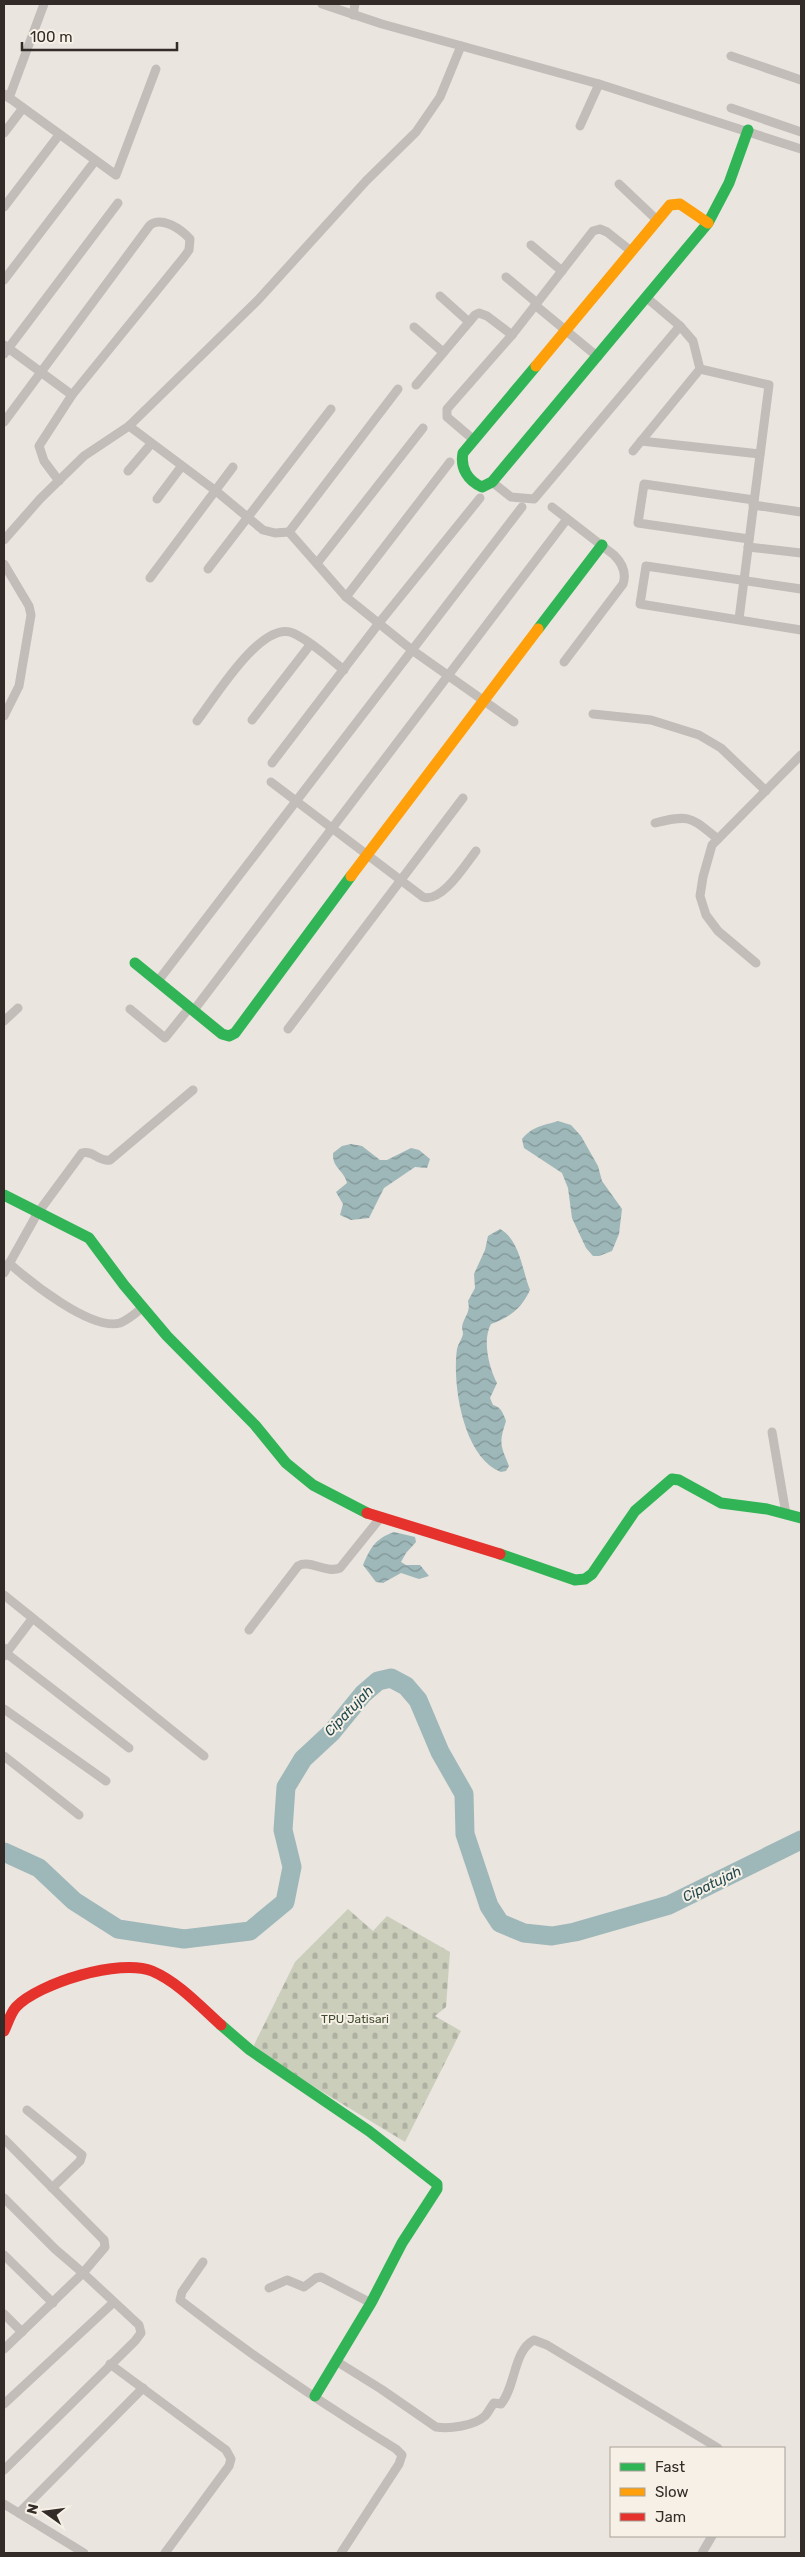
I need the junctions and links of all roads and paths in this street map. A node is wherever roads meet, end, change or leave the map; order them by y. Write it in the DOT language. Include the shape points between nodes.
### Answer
graph roads {
  1 [pos="44,4"];
  2 [pos="322,4"];
  3 [pos="355,4"];
  4 [pos="353,15"];
  5 [pos="461,46"];
  6 [pos="731,56"];
  7 [pos="156,70"];
  8 [pos="801,80"];
  9 [pos="599,84"];
  10 [pos="6,96"];
  11 [pos="23,108"];
  12 [pos="731,108"];
  13 [pos="580,126"];
  14 [pos="748,130"];
  15 [pos="801,132"];
  16 [pos="4,133"];
  17 [pos="59,134"];
  18 [pos="801,148"];
  19 [pos="95,161"];
  20 [pos="619,184"];
  21 [pos="118,203"];
  22 [pos="4,207"];
  23 [pos="656,220"];
  24 [pos="708,223"];
  25 [pos="531,245"];
  26 [pos="631,251"];
  27 [pos="562,271"];
  28 [pos="506,277"];
  29 [pos="4,280"];
  30 [pos="440,296"];
  31 [pos="647,298"];
  32 [pos="536,304"];
  33 [pos="469,322"];
  34 [pos="680,326"];
  35 [pos="414,327"];
  36 [pos="565,330"];
  37 [pos="512,334"];
  38 [pos="5,349"];
  39 [pos="443,352"];
  40 [pos="598,357"];
  41 [pos="700,369"];
  42 [pos="40,372"];
  43 [pos="416,385"];
  44 [pos="398,388"];
  45 [pos="72,396"];
  46 [pos="331,409"];
  47 [pos="4,422"];
  48 [pos="129,426"];
  49 [pos="423,428"];
  50 [pos="474,440"];
  51 [pos="641,441"];
  52 [pos="151,444"];
  53 [pos="633,451"];
  54 [pos="760,454"];
  55 [pos="450,462"];
  56 [pos="182,467"];
  57 [pos="233,467"];
  58 [pos="128,472"];
  59 [pos="59,481"];
  60 [pos="492,482"];
  61 [pos="216,491"];
  62 [pos="480,498"];
  63 [pos="156,499"];
  64 [pos="754,502"];
  65 [pos="522,507"];
  66 [pos="552,507"];
  67 [pos="801,512"];
  68 [pos="248,517"];
  69 [pos="567,519"];
  70 [pos="289,532"];
  71 [pos="4,540"];
  72 [pos="748,543"];
  73 [pos="602,545"];
  74 [pos="801,553"];
  75 [pos="318,562"];
  76 [pos="4,564"];
  77 [pos="208,569"];
  78 [pos="150,578"];
  79 [pos="744,580"];
  80 [pos="801,589"];
  81 [pos="346,597"];
  82 [pos="739,619"];
  83 [pos="379,623"];
  84 [pos="801,630"];
  85 [pos="310,645"];
  86 [pos="412,650"];
  87 [pos="564,662"];
  88 [pos="344,670"];
  89 [pos="447,674"];
  90 [pos="483,700"];
  91 [pos="593,714"];
  92 [pos="4,716"];
  93 [pos="252,720"];
  94 [pos="197,722"];
  95 [pos="514,722"];
  96 [pos="801,755"];
  97 [pos="272,763"];
  98 [pos="271,782"];
  99 [pos="766,791"];
  100 [pos="463,798"];
  101 [pos="296,801"];
  102 [pos="655,823"];
  103 [pos="331,828"];
  104 [pos="718,839"];
  105 [pos="476,851"];
  106 [pos="366,855"];
  107 [pos="400,881"];
  108 [pos="135,963"];
  109 [pos="756,963"];
  110 [pos="158,981"];
  111 [pos="18,1008"];
  112 [pos="130,1009"];
  113 [pos="192,1009"];
  114 [pos="4,1021"];
  115 [pos="288,1029"];
  116 [pos="193,1090"];
  117 [pos="4,1194"];
  118 [pos="38,1214"];
  119 [pos="8,1263"];
  120 [pos="4,1273"];
  121 [pos="142,1308"];
  122 [pos="772,1432"];
  123 [pos="786,1514"];
  124 [pos="381,1517"];
  125 [pos="801,1518"];
  126 [pos="4,1594"];
  127 [pos="32,1619"];
  128 [pos="249,1630"];
  129 [pos="5,1652"];
  130 [pos="4,1709"];
  131 [pos="129,1748"];
  132 [pos="4,1756"];
  133 [pos="204,1756"];
  134 [pos="106,1781"];
  135 [pos="79,1814"];
  136 [pos="4,2031"];
  137 [pos="27,2110"];
  138 [pos="4,2139"];
  139 [pos="52,2188"];
  140 [pos="4,2198"];
  141 [pos="4,2255"];
  142 [pos="203,2262"];
  143 [pos="83,2273"];
  144 [pos="270,2288"];
  145 [pos="114,2302"];
  146 [pos="53,2303"];
  147 [pos="371,2303"];
  148 [pos="4,2314"];
  149 [pos="22,2332"];
  150 [pos="4,2349"];
  151 [pos="336,2361"];
  152 [pos="110,2364"];
  153 [pos="143,2388"];
  154 [pos="315,2396"];
  155 [pos="4,2404"];
  156 [pos="716,2447"];
  157 [pos="4,2470"];
  158 [pos="4,2504"];
  159 [pos="19,2512"];
  160 [pos="711,2537"];
  161 [pos="84,2553"];
  162 [pos="165,2553"];
  163 [pos="341,2553"];
  164 [pos="702,2553"];
  1 -- 10 [label="street"];
  2 -- 4 [label="street"];
  3 -- 4 [label="street"];
  4 -- 5 [label="street"];
  5 -- 9 [label="street"];
  5 -- 48 [label="street" via="440,97 416,132 366,181 258,300"];
  6 -- 8 [label="street"];
  7 -- 19 [label="street" via="118,173 114,175"];
  9 -- 13 [label="street"];
  9 -- 14 [label="street"];
  10 -- 11 [label="street"];
  11 -- 16 [label="street"];
  11 -- 17 [label="street"];
  12 -- 15 [label="street"];
  14 -- 18 [label="street"];
  14 -- 24 [label="street" via="729,183"];
  17 -- 19 [label="street"];
  17 -- 22 [label="street"];
  19 -- 29 [label="street"];
  20 -- 23 [label="street"];
  21 -- 38 [label="street"];
  23 -- 24 [label="street" via="676,203"];
  23 -- 26 [label="street"];
  24 -- 31 [label="street"];
  25 -- 27 [label="street"];
  26 -- 27 [label="street" via="608,232 596,229"];
  26 -- 36 [label="street"];
  27 -- 32 [label="street"];
  28 -- 32 [label="street"];
  30 -- 33 [label="street"];
  31 -- 34 [label="street"];
  31 -- 40 [label="street"];
  32 -- 36 [label="street"];
  32 -- 37 [label="street"];
  33 -- 37 [label="street" via="475,315 482,314"];
  33 -- 39 [label="street"];
  34 -- 41 [label="street" via="693,341"];
  34 -- 60 [label="street" via="534,498 511,497"];
  35 -- 39 [label="street"];
  36 -- 40 [label="street"];
  36 -- 50 [label="street"];
  37 -- 50 [label="street" via="447,409 447,417"];
  38 -- 42 [label="street"];
  39 -- 43 [label="street"];
  40 -- 60 [label="street"];
  41 -- 51 [label="street"];
  41 -- 54 [label="street" via="768,385"];
  42 -- 45 [label="street"];
  42 -- 45 [label="street" via="150,225 156,221 163,222 187,235 190,246 184,257"];
  42 -- 47 [label="street"];
  44 -- 70 [label="street"];
  45 -- 59 [label="street" via="39,446 44,461"];
  46 -- 68 [label="street"];
  48 -- 52 [label="street"];
  48 -- 59 [label="street" via="84,456"];
  49 -- 75 [label="street"];
  50 -- 60 [label="street" via="463,453 463,466 475,484 486,486"];
  51 -- 53 [label="street"];
  51 -- 54 [label="street"];
  52 -- 56 [label="street"];
  52 -- 58 [label="street"];
  54 -- 64 [label="street"];
  55 -- 81 [label="street"];
  56 -- 61 [label="street"];
  56 -- 63 [label="street"];
  57 -- 61 [label="street"];
  59 -- 71 [label="street"];
  61 -- 68 [label="street"];
  61 -- 78 [label="street"];
  62 -- 83 [label="street"];
  64 -- 67 [label="street"];
  64 -- 72 [label="street"];
  64 -- 72 [label="street" via="644,484 638,524"];
  65 -- 86 [label="street"];
  66 -- 69 [label="street"];
  68 -- 70 [label="street" via="263,530"];
  68 -- 77 [label="street"];
  69 -- 73 [label="street"];
  69 -- 89 [label="street"];
  70 -- 75 [label="street"];
  72 -- 74 [label="street"];
  72 -- 79 [label="street"];
  73 -- 87 [label="street" via="622,562 625,579"];
  73 -- 90 [label="street"];
  75 -- 81 [label="street"];
  76 -- 92 [label="street" via="31,615 19,686"];
  79 -- 80 [label="street"];
  79 -- 82 [label="street"];
  79 -- 82 [label="street" via="646,566 640,604"];
  81 -- 83 [label="street"];
  82 -- 84 [label="street"];
  83 -- 86 [label="street"];
  83 -- 88 [label="street"];
  85 -- 88 [label="street"];
  85 -- 93 [label="street"];
  85 -- 94 [label="street" via="298,635 285,632 262,640"];
  86 -- 89 [label="street"];
  86 -- 101 [label="street"];
  88 -- 97 [label="street"];
  89 -- 90 [label="street"];
  89 -- 103 [label="street"];
  90 -- 95 [label="street"];
  90 -- 106 [label="street"];
  91 -- 99 [label="street" via="651,720 699,735 720,748"];
  96 -- 99 [label="street"];
  98 -- 101 [label="street"];
  99 -- 104 [label="street"];
  100 -- 107 [label="street"];
  101 -- 103 [label="street"];
  101 -- 110 [label="street"];
  102 -- 104 [label="street" via="687,817"];
  103 -- 106 [label="street"];
  103 -- 113 [label="street"];
  104 -- 109 [label="street" via="712,845 703,877 702,904 706,916 718,931"];
  105 -- 107 [label="street" via="447,887 431,898 423,897"];
  106 -- 107 [label="street"];
  106 -- 113 [label="street" via="235,1033 229,1036 222,1034"];
  107 -- 115 [label="street"];
  108 -- 110 [label="street"];
  110 -- 113 [label="street"];
  111 -- 114 [label="street"];
  112 -- 113 [label="street" via="165,1038"];
  116 -- 118 [label="street" via="110,1160 102,1160 89,1152 82,1153"];
  117 -- 118 [label="street"];
  118 -- 119 [label="street"];
  118 -- 121 [label="street" via="90,1238"];
  119 -- 120 [label="street"];
  119 -- 121 [label="street" via="62,1305 106,1323 118,1323"];
  121 -- 124 [label="street" via="297,1473 341,1502"];
  122 -- 123 [label="street"];
  123 -- 124 [label="street" via="710,1500 679,1480 672,1479 635,1511 592,1574 575,1580"];
  123 -- 125 [label="street"];
  124 -- 128 [label="street" via="340,1568 298,1566"];
  126 -- 127 [label="street"];
  127 -- 129 [label="street"];
  127 -- 133 [label="street"];
  129 -- 131 [label="street"];
  130 -- 134 [label="street"];
  132 -- 135 [label="street"];
  136 -- 147 [label="street" via="12,2013 22,2002 93,1970 142,1968 169,1981 249,2049 379,2137 437,2184"];
  137 -- 139 [label="street" via="82,2156"];
  138 -- 139 [label="street"];
  139 -- 143 [label="street" via="105,2243"];
  140 -- 143 [label="street"];
  141 -- 146 [label="street"];
  142 -- 154 [label="street" via="180,2300"];
  143 -- 145 [label="street"];
  143 -- 146 [label="street"];
  144 -- 147 [label="street" via="288,2280 304,2287 322,2277"];
  145 -- 152 [label="street" via="139,2325 141,2333"];
  145 -- 155 [label="street"];
  146 -- 149 [label="street"];
  147 -- 151 [label="street"];
  148 -- 149 [label="street"];
  149 -- 150 [label="street"];
  151 -- 154 [label="street"];
  151 -- 156 [label="street" via="436,2427 445,2428 485,2416 494,2403 501,2404 521,2354 534,2340 604,2378"];
  152 -- 153 [label="street"];
  152 -- 157 [label="street"];
  153 -- 159 [label="street"];
  153 -- 162 [label="street" via="226,2450 230,2459 229,2466"];
  154 -- 163 [label="street" via="402,2455 402,2460"];
  158 -- 159 [label="street"];
  159 -- 161 [label="street"];
  160 -- 164 [label="street"];
}
